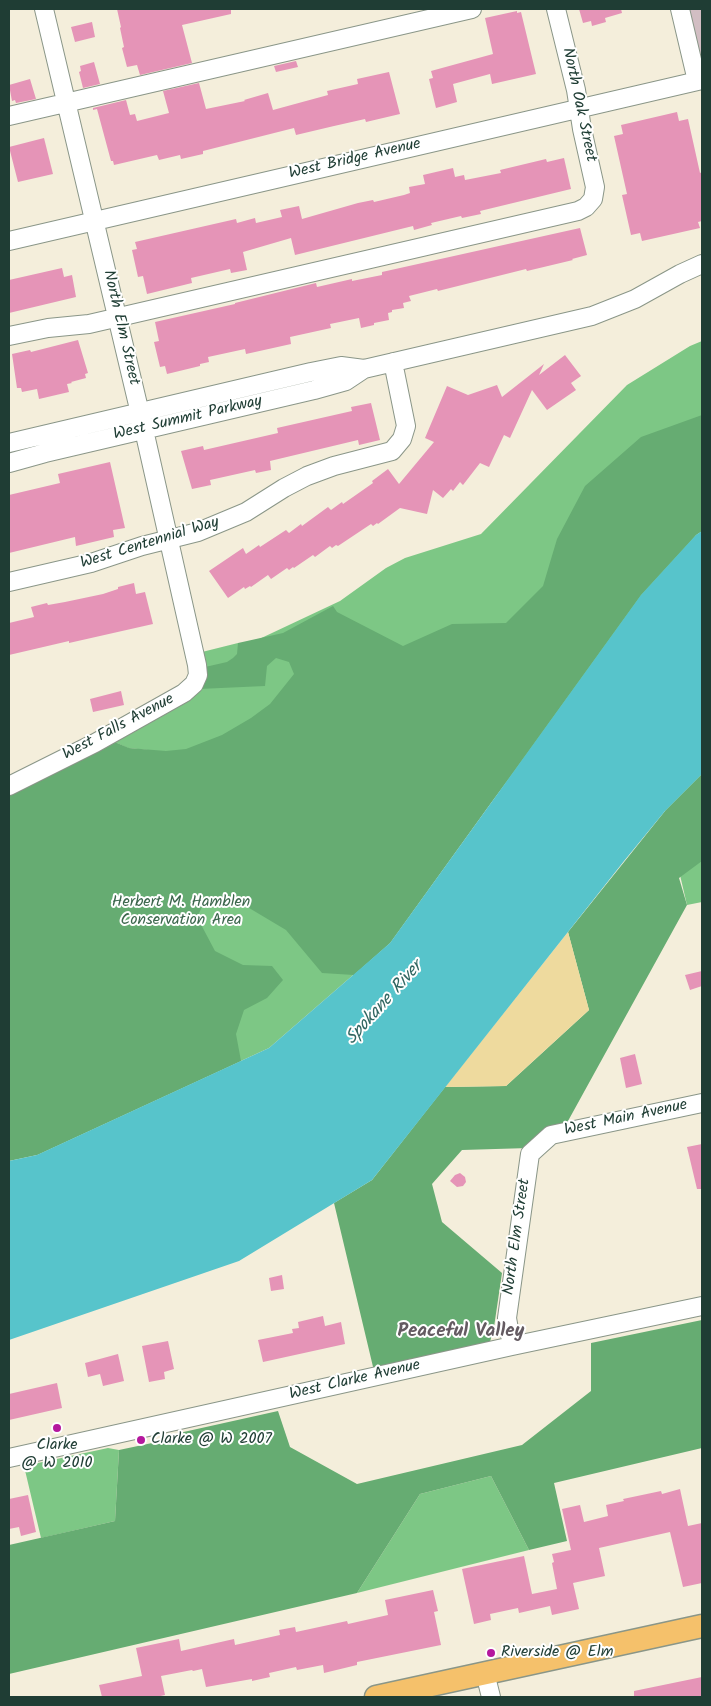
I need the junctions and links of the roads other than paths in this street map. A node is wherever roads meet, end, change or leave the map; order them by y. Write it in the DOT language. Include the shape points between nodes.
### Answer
graph roads {
  1 [pos="44,9"];
  2 [pos="472,9"];
  3 [pos="556,9"];
  4 [pos="680,9"];
  5 [pos="700,80"];
  6 [pos="67,102"];
  7 [pos="579,108"];
  8 [pos="9,116"];
  9 [pos="95,221"];
  10 [pos="9,241"];
  11 [pos="702,264"];
  12 [pos="117,317"];
  13 [pos="9,336"];
  14 [pos="393,362"];
  15 [pos="364,369"];
  16 [pos="139,412"];
  17 [pos="144,430"];
  18 [pos="9,443"];
  19 [pos="9,463"];
  20 [pos="168,540"];
  21 [pos="9,582"];
  22 [pos="193,648"];
  23 [pos="9,786"];
  24 [pos="702,1102"];
  25 [pos="550,1135"];
  26 [pos="702,1306"];
  27 [pos="512,1346"];
  28 [pos="9,1458"];
  29 [pos="702,1626"];
  30 [pos="485,1673"];
  31 [pos="376,1697"];
  32 [pos="490,1697"];
  1 -- 6 [label="street, North Elm Street"];
  2 -- 6 [label="street"];
  3 -- 7 [label="street, North Oak Street"];
  4 -- 5 [label="street"];
  5 -- 7 [label="street, West Bridge Avenue"];
  6 -- 8 [label="street"];
  6 -- 9 [label="street, North Elm Street"];
  7 -- 9 [label="street, West Bridge Avenue"];
  7 -- 12 [label="street, North Oak Street" via="595,187 592,201 586,207"];
  9 -- 10 [label="street, West Bridge Avenue"];
  9 -- 12 [label="street, North Elm Street"];
  11 -- 14 [label="street, West Summit Parkway" via="635,300 606,311"];
  12 -- 13 [label="street"];
  12 -- 16 [label="street, North Elm Street"];
  14 -- 15 [label="street, West Summit Parkway"];
  14 -- 20 [label="street, West Centennial Way" via="406,426 395,448 382,455 307,476 233,518"];
  15 -- 16 [label="street, West Summit Parkway" via="341,366"];
  15 -- 17 [label="street, West Summit Parkway" via="346,382"];
  16 -- 17 [label="street, North Elm Street"];
  16 -- 18 [label="street, West Summit Parkway"];
  17 -- 19 [label="street, West Summit Parkway"];
  17 -- 20 [label="street, North Elm Street"];
  20 -- 21 [label="street, West Centennial Way"];
  20 -- 22 [label="street, North Elm Street"];
  22 -- 23 [label="street, West Falls Avenue" via="198,675 191,688 102,739"];
  24 -- 25 [label="street, West Main Avenue"];
  25 -- 27 [label="street, North Elm Street" via="530,1154 507,1318"];
  26 -- 27 [label="street, West Clarke Avenue"];
  27 -- 28 [label="street, West Clarke Avenue"];
  29 -- 30 [label="main road"];
  30 -- 31 [label="main road"];
  30 -- 32 [label="street"];
}
